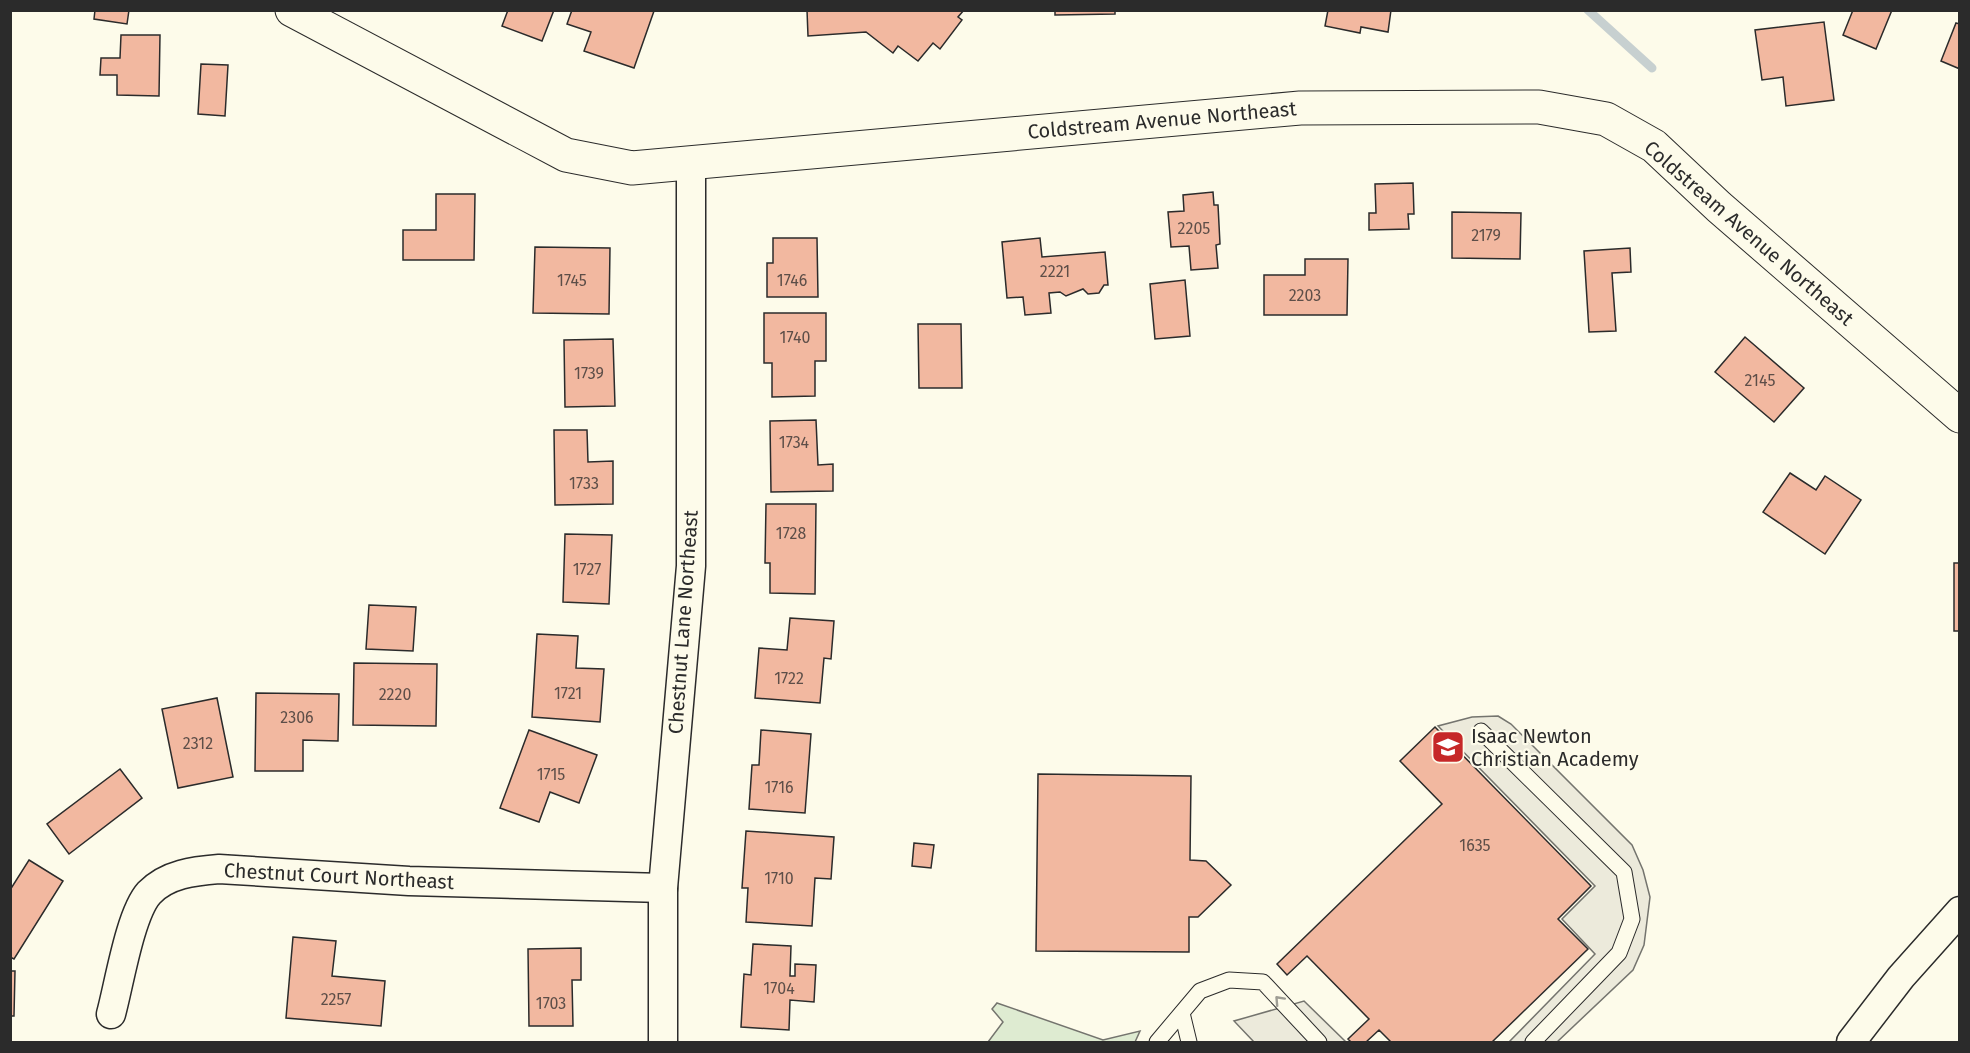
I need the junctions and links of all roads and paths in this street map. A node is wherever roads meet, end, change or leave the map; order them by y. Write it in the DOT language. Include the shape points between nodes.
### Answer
graph roads {
  1 [pos="292,10"];
  2 [pos="691,165"];
  3 [pos="1959,416"];
  4 [pos="1481,730"];
  5 [pos="663,888"];
  6 [pos="1959,912"];
  7 [pos="1182,1013"];
  8 [pos="111,1014"];
  9 [pos="663,1042"];
  10 [pos="1157,1042"];
  11 [pos="1189,1042"];
  12 [pos="1319,1042"];
  13 [pos="1533,1042"];
  14 [pos="1851,1042"];
  1 -- 2 [label="street, Coldstream Avenue Northeast" via="566,155 632,168"];
  2 -- 3 [label="street, Coldstream Avenue Northeast" via="1300,108 1539,106 1606,119 1654,146"];
  2 -- 5 [label="street, Chestnut Lane Northeast" via="691,566"];
  4 -- 13 [label="lane" via="1624,872 1632,919 1620,953"];
  5 -- 8 [label="street, Chestnut Court Northeast" via="409,882 219,869 192,871 170,879 149,894 135,921"];
  5 -- 9 [label="street, Chestnut Lane Northeast"];
  6 -- 14 [label="street" via="1901,977"];
  7 -- 10 [label="lane"];
  7 -- 11 [label="lane"];
  12 -- 7 [label="lane, one-way" via="1263,982 1229,980 1200,991"];
}
